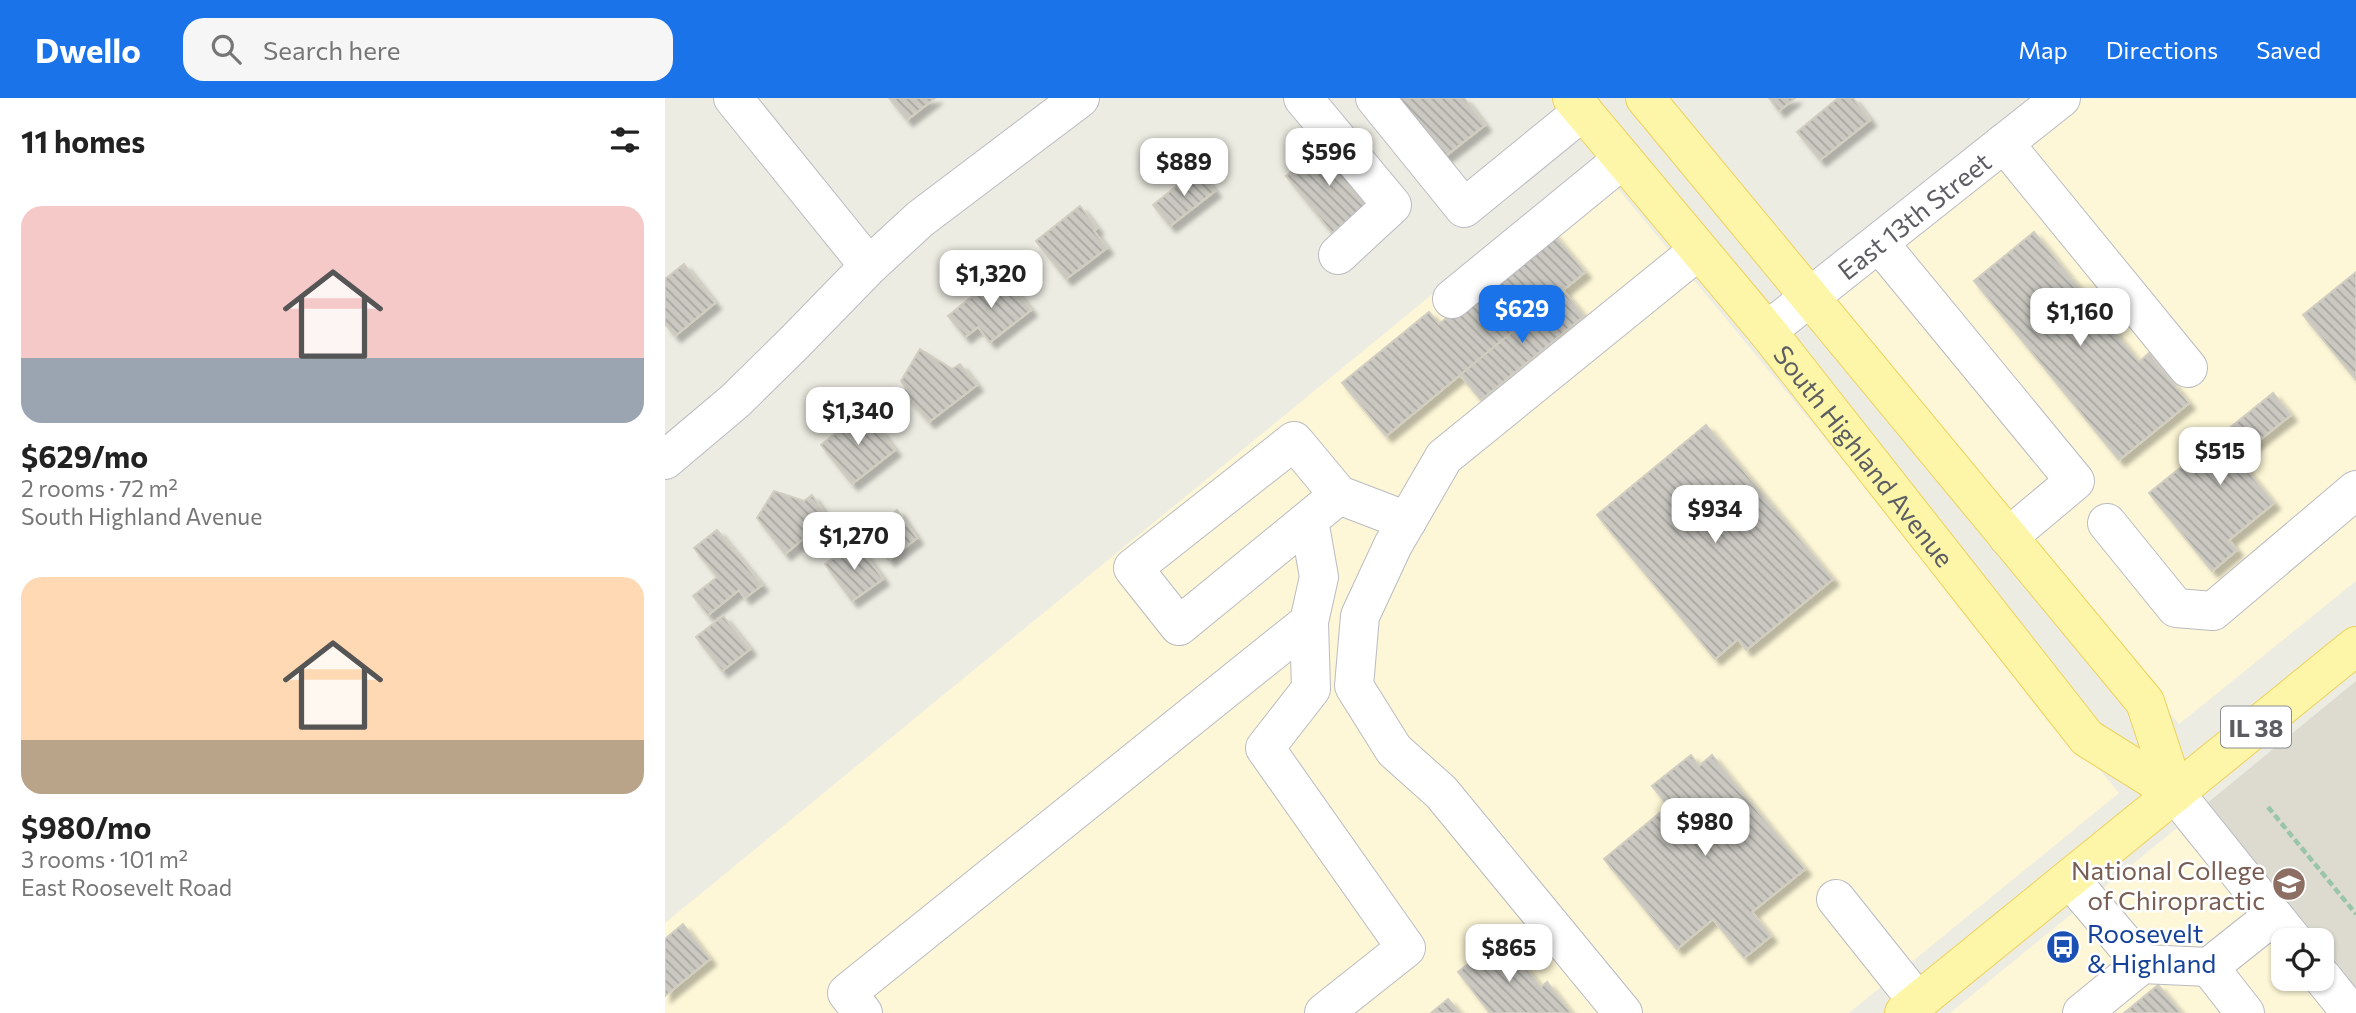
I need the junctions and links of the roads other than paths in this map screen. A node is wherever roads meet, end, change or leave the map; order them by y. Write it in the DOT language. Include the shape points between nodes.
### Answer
graph roads {
  1 [pos="733,98"];
  2 [pos="1080,98"];
  3 [pos="1303,98"];
  4 [pos="1375,98"];
  5 [pos="1645,98"];
  6 [pos="2061,98"];
  7 [pos="1578,105"];
  8 [pos="2004,143"];
  9 [pos="1623,159"];
  10 [pos="1879,243"];
  11 [pos="1699,250"];
  12 [pos="1338,255"];
  13 [pos="869,266"];
  14 [pos="1810,298"];
  15 [pos="1452,299"];
  16 [pos="1767,331"];
  17 [pos="2188,368"];
  18 [pos="665,460"];
  19 [pos="2356,490"];
  20 [pos="1339,495"];
  21 [pos="1309,520"];
  22 [pos="1407,521"];
  23 [pos="2106,523"];
  24 [pos="2008,537"];
  25 [pos="1309,622"];
  26 [pos="2356,646"];
  27 [pos="2175,793"];
  28 [pos="2070,879"];
  29 [pos="1836,899"];
  30 [pos="2283,928"];
  31 [pos="2271,934"];
  32 [pos="2142,964"];
  33 [pos="2209,967"];
  34 [pos="2333,991"];
  35 [pos="1911,1008"];
  36 [pos="863,1013"];
  37 [pos="1324,1013"];
  38 [pos="1623,1013"];
  39 [pos="2082,1013"];
  40 [pos="2245,1013"];
  41 [pos="2351,1013"];
  1 -- 13 [label="street"];
  2 -- 13 [label="street" via="920,219"];
  3 -- 12 [label="street" via="1392,205"];
  4 -- 7 [label="street" via="1464,208"];
  5 -- 14 [label="main road, South Highland Avenue"];
  6 -- 8 [label="street, East 13th Street"];
  7 -- 9 [label="main road, South Highland Avenue"];
  8 -- 10 [label="street, East 13th Street"];
  8 -- 17 [label="street"];
  9 -- 11 [label="main road, South Highland Avenue"];
  9 -- 15 [label="street"];
  10 -- 14 [label="street, East 13th Street"];
  10 -- 24 [label="street" via="2075,481"];
  11 -- 16 [label="main road, South Highland Avenue"];
  11 -- 22 [label="street" via="1444,457"];
  13 -- 18 [label="street" via="745,391"];
  14 -- 16 [label="street, East 13th Street"];
  14 -- 24 [label="main road, South Highland Avenue"];
  16 -- 27 [label="main road, South Highland Avenue" via="2087,738"];
  19 -- 23 [label="street" via="2213,611 2176,608"];
  20 -- 21 [label="street"];
  20 -- 21 [label="street" via="1294,441 1133,568 1178,626"];
  20 -- 22 [label="street"];
  21 -- 25 [label="street" via="1319,577"];
  22 -- 38 [label="street" via="1360,616 1354,686 1394,750 1441,792"];
  24 -- 27 [label="main road, South Highland Avenue" via="2145,702"];
  25 -- 36 [label="street" via="848,993"];
  25 -- 37 [label="street" via="1311,689 1265,748 1406,948"];
  26 -- 27 [label="main road, IL 38"];
  27 -- 28 [label="main road, IL 38"];
  27 -- 30 [label="street, South Highland Avenue"];
  28 -- 32 [label="street"];
  28 -- 35 [label="main road, IL 38"];
  29 -- 35 [label="street"];
  31 -- 33 [label="street"];
  32 -- 33 [label="street"];
  32 -- 39 [label="street"];
  33 -- 40 [label="street"];
  34 -- 41 [label="street"];
}
